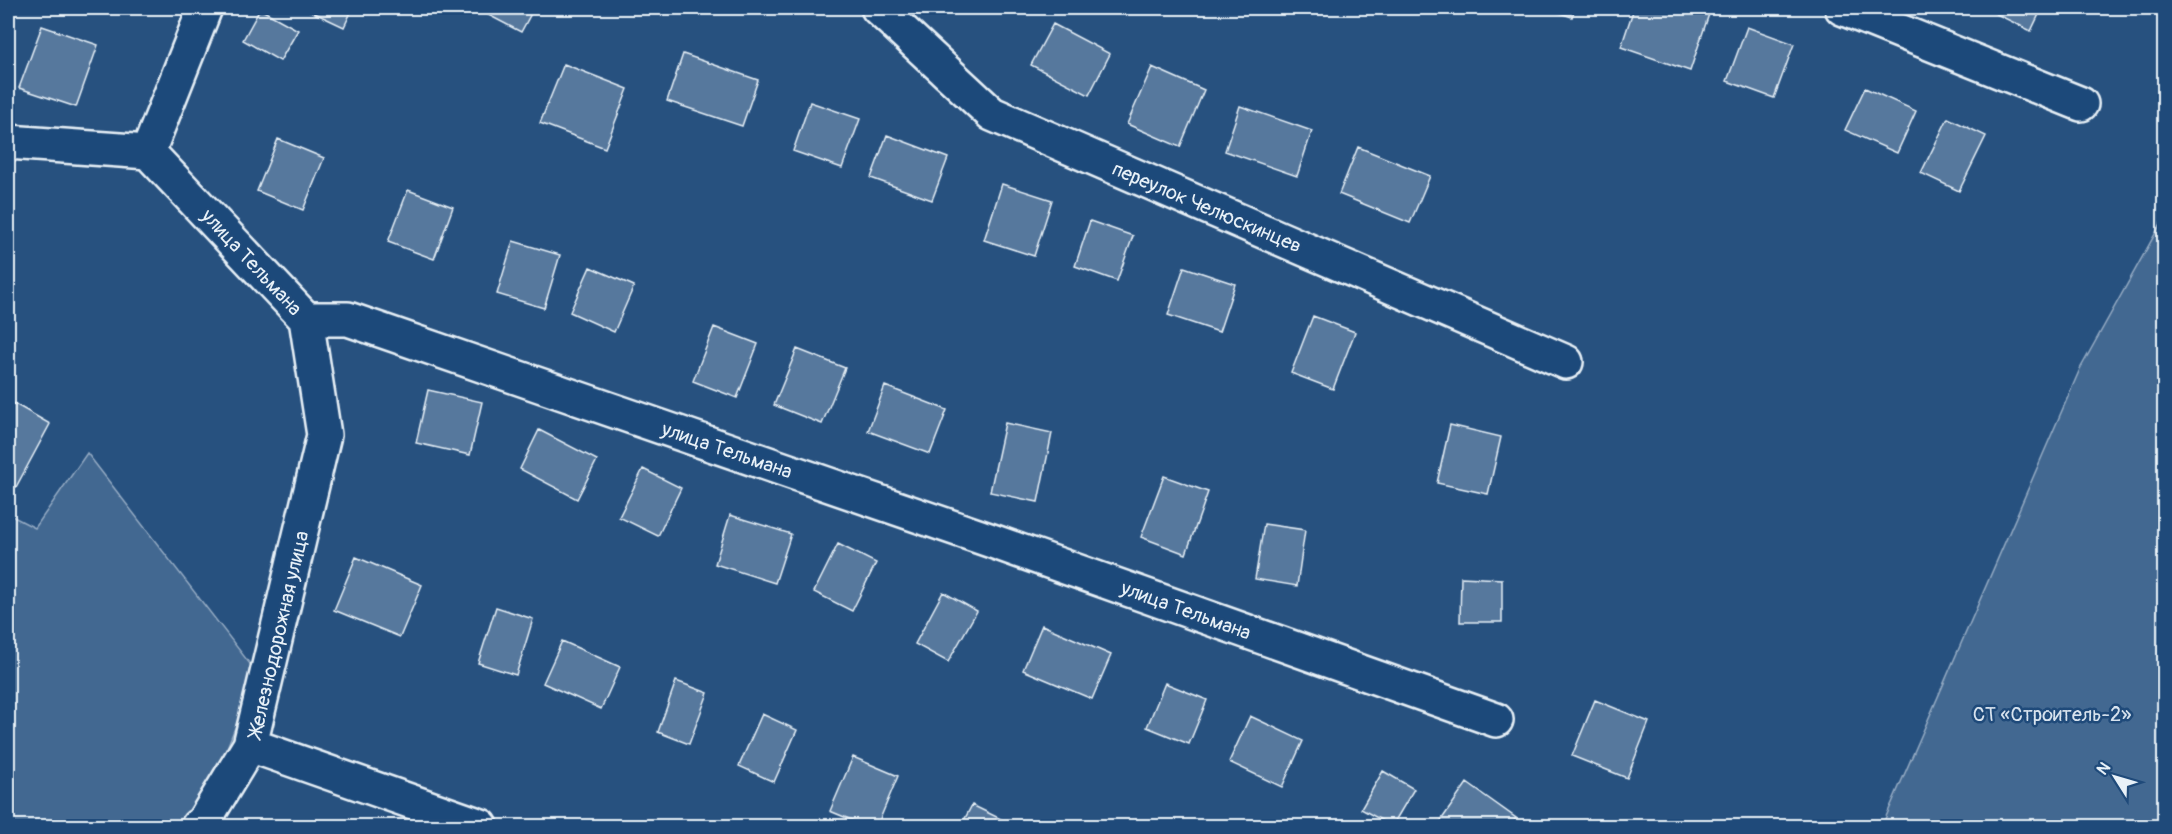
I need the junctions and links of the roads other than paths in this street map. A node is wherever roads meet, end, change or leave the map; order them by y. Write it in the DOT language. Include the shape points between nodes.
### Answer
graph roads {
  1 [pos="205,8"];
  2 [pos="878,8"];
  3 [pos="1842,8"];
  4 [pos="2080,104"];
  5 [pos="8,142"];
  6 [pos="148,152"];
  7 [pos="306,319"];
  8 [pos="1566,363"];
  9 [pos="1496,720"];
  10 [pos="250,745"];
  11 [pos="198,826"];
  12 [pos="481,826"];
  1 -- 6 [label="street"];
  2 -- 8 [label="street, переулок Челюскинцев" via="992,114"];
  3 -- 4 [label="street"];
  5 -- 6 [label="street"];
  6 -- 7 [label="street, улица Тельмана"];
  7 -- 9 [label="street, улица Тельмана" via="348,319"];
  7 -- 10 [label="street, Железнодорожная улица" via="324,435"];
  10 -- 11 [label="street"];
  10 -- 12 [label="street, Железнодорожная улица"];
}
